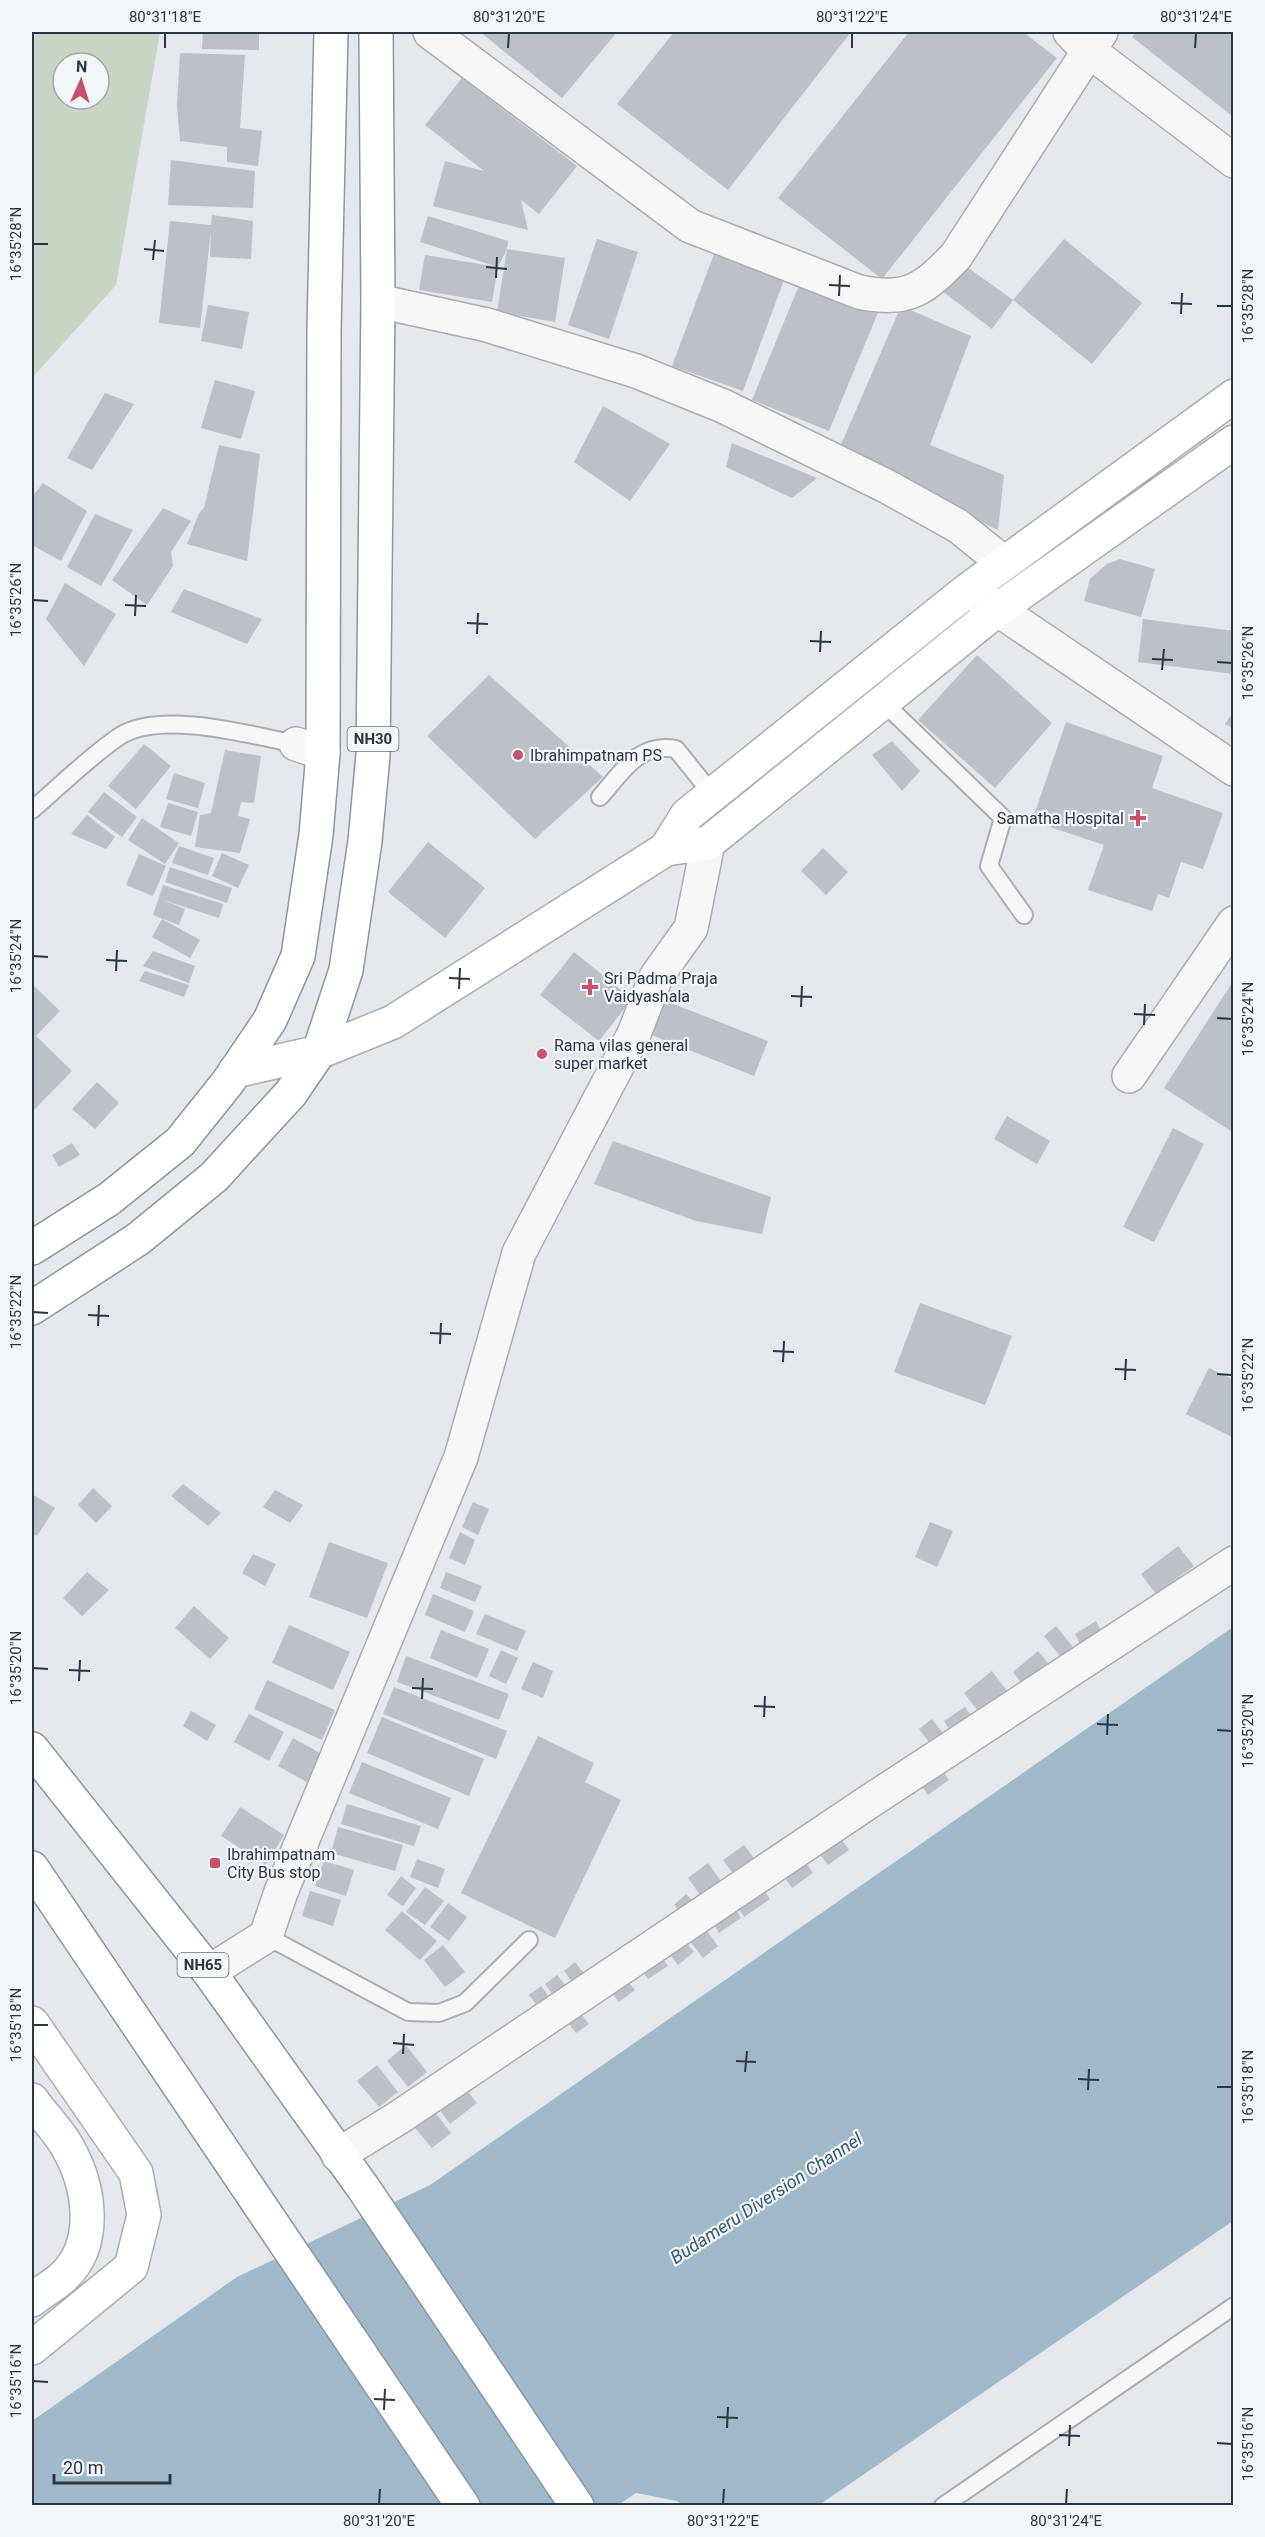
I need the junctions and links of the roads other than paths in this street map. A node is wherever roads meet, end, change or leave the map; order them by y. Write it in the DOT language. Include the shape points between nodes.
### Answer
graph roads {
  1 [pos="331,32"];
  2 [pos="376,32"];
  3 [pos="430,32"];
  4 [pos="1086,38"];
  5 [pos="1233,161"];
  6 [pos="378,301"];
  7 [pos="1233,396"];
  8 [pos="1233,442"];
  9 [pos="1004,563"];
  10 [pos="969,589"];
  11 [pos="997,610"];
  12 [pos="883,702"];
  13 [pos="310,749"];
  14 [pos="1233,769"];
  15 [pos="713,795"];
  16 [pos="600,797"];
  17 [pos="32,810"];
  18 [pos="708,843"];
  19 [pos="666,849"];
  20 [pos="1024,915"];
  21 [pos="1233,923"];
  22 [pos="319,1052"];
  23 [pos="236,1071"];
  24 [pos="1129,1076"];
  25 [pos="32,1248"];
  26 [pos="32,1308"];
  27 [pos="1233,1563"];
  28 [pos="32,1749"];
  29 [pos="32,1868"];
  30 [pos="266,1936"];
  31 [pos="529,1940"];
  32 [pos="209,1972"];
  33 [pos="32,2023"];
  34 [pos="32,2100"];
  35 [pos="338,2155"];
  36 [pos="32,2300"];
  37 [pos="1233,2306"];
  38 [pos="32,2348"];
  39 [pos="463,2505"];
  40 [pos="577,2505"];
  41 [pos="943,2505"];
  1 -- 13 [label="main road, NH30"];
  2 -- 6 [label="main road, NH30"];
  3 -- 4 [label="street" via="690,226 884,297 909,294 932,280 956,256"];
  4 -- 5 [label="street"];
  6 -- 9 [label="street" via="487,325 636,372 723,406 958,526"];
  6 -- 22 [label="main road, NH30" via="373,755 346,970"];
  7 -- 9 [label="main road"];
  8 -- 11 [label="main road"];
  9 -- 10 [label="main road"];
  10 -- 11 [label="street"];
  10 -- 15 [label="main road"];
  11 -- 12 [label="main road"];
  11 -- 14 [label="street"];
  12 -- 18 [label="main road"];
  12 -- 20 [label="lane" via="1003,818 989,866"];
  13 -- 17 [label="lane" via="232,732 148,725 121,736"];
  13 -- 23 [label="main road, NH30" via="316,835 298,956 270,1020"];
  15 -- 16 [label="lane" via="676,749 662,746 638,754"];
  15 -- 19 [label="main road" via="687,815"];
  18 -- 19 [label="main road"];
  18 -- 30 [label="street" via="691,928 656,977 634,1034 519,1253 461,1457"];
  19 -- 22 [label="main road" via="393,1022"];
  21 -- 24 [label="street"];
  22 -- 23 [label="main road"];
  22 -- 26 [label="main road, NH30" via="291,1093 214,1177 138,1239"];
  23 -- 25 [label="main road, NH30" via="180,1142 109,1199"];
  27 -- 35 [label="street"];
  28 -- 32 [label="main road, NH65"];
  29 -- 39 [label="main road"];
  30 -- 31 [label="lane" via="408,2012 439,2013 465,2002"];
  30 -- 32 [label="street"];
  32 -- 35 [label="main road, NH65"];
  33 -- 38 [label="main road" via="136,2173 144,2215 131,2267"];
  34 -- 36 [label="main road" via="68,2147 82,2178 87,2210 85,2242 63,2276"];
  35 -- 40 [label="main road, NH65"];
  37 -- 41 [label="lane"];
}
